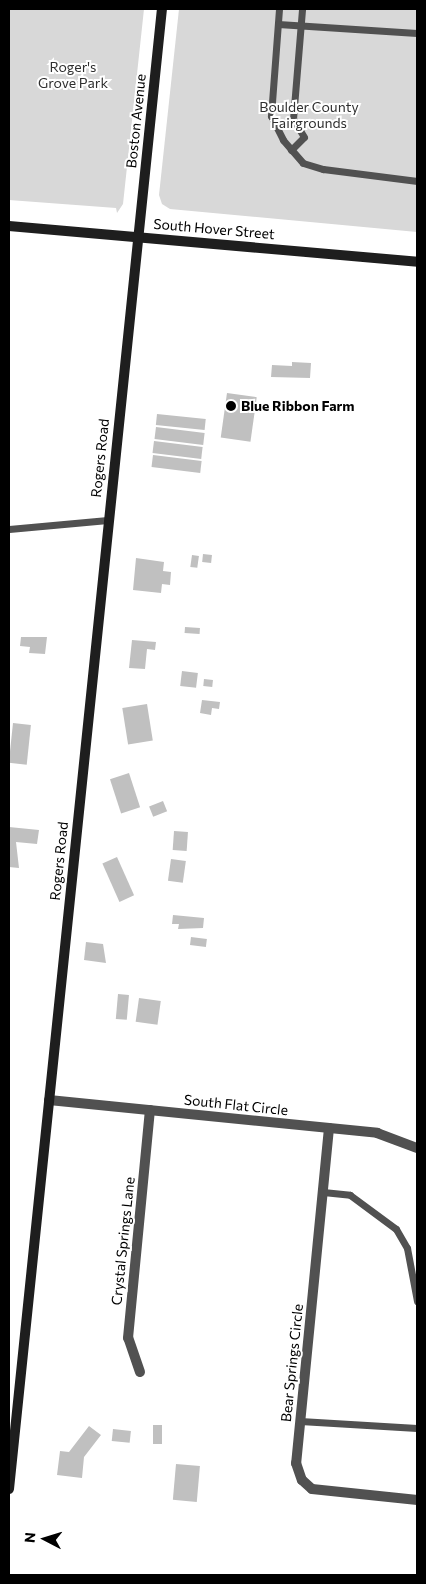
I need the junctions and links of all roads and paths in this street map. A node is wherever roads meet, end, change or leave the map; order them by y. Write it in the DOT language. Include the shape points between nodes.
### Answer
graph roads {
  1 [pos="162,9"];
  2 [pos="279,9"];
  3 [pos="302,9"];
  4 [pos="278,24"];
  5 [pos="300,25"];
  6 [pos="417,33"];
  7 [pos="291,150"];
  8 [pos="417,181"];
  9 [pos="9,226"];
  10 [pos="138,236"];
  11 [pos="417,262"];
  12 [pos="108,520"];
  13 [pos="9,529"];
  14 [pos="49,1100"];
  15 [pos="150,1110"];
  16 [pos="329,1128"];
  17 [pos="417,1148"];
  18 [pos="323,1192"];
  19 [pos="417,1301"];
  20 [pos="140,1372"];
  21 [pos="300,1421"];
  22 [pos="417,1428"];
  23 [pos="9,1489"];
  24 [pos="417,1500"];
  1 -- 10 [label="street, Boston Avenue"];
  2 -- 4 [label="lane"];
  3 -- 5 [label="lane"];
  4 -- 5 [label="lane"];
  4 -- 7 [label="lane" via="272,116"];
  5 -- 6 [label="lane"];
  5 -- 7 [label="lane" via="293,118 304,137"];
  7 -- 8 [label="lane" via="303,162 323,169"];
  9 -- 10 [label="street, South Hover Street"];
  10 -- 11 [label="street, South Hover Street"];
  10 -- 12 [label="street, Rogers Road"];
  12 -- 13 [label="lane"];
  12 -- 14 [label="street, Rogers Road"];
  14 -- 15 [label="street, South Flat Circle"];
  14 -- 23 [label="street, Rogers Road"];
  15 -- 16 [label="street, South Flat Circle"];
  15 -- 20 [label="street, Crystal Springs Lane" via="128,1338"];
  16 -- 17 [label="street, South Flat Circle" via="377,1133"];
  16 -- 18 [label="street, Bear Springs Circle"];
  18 -- 19 [label="lane" via="350,1195 396,1229 407,1248"];
  18 -- 21 [label="street, Bear Springs Circle"];
  21 -- 22 [label="lane"];
  21 -- 24 [label="street, Bear Springs Circle" via="296,1463 302,1480 312,1489"];
}
